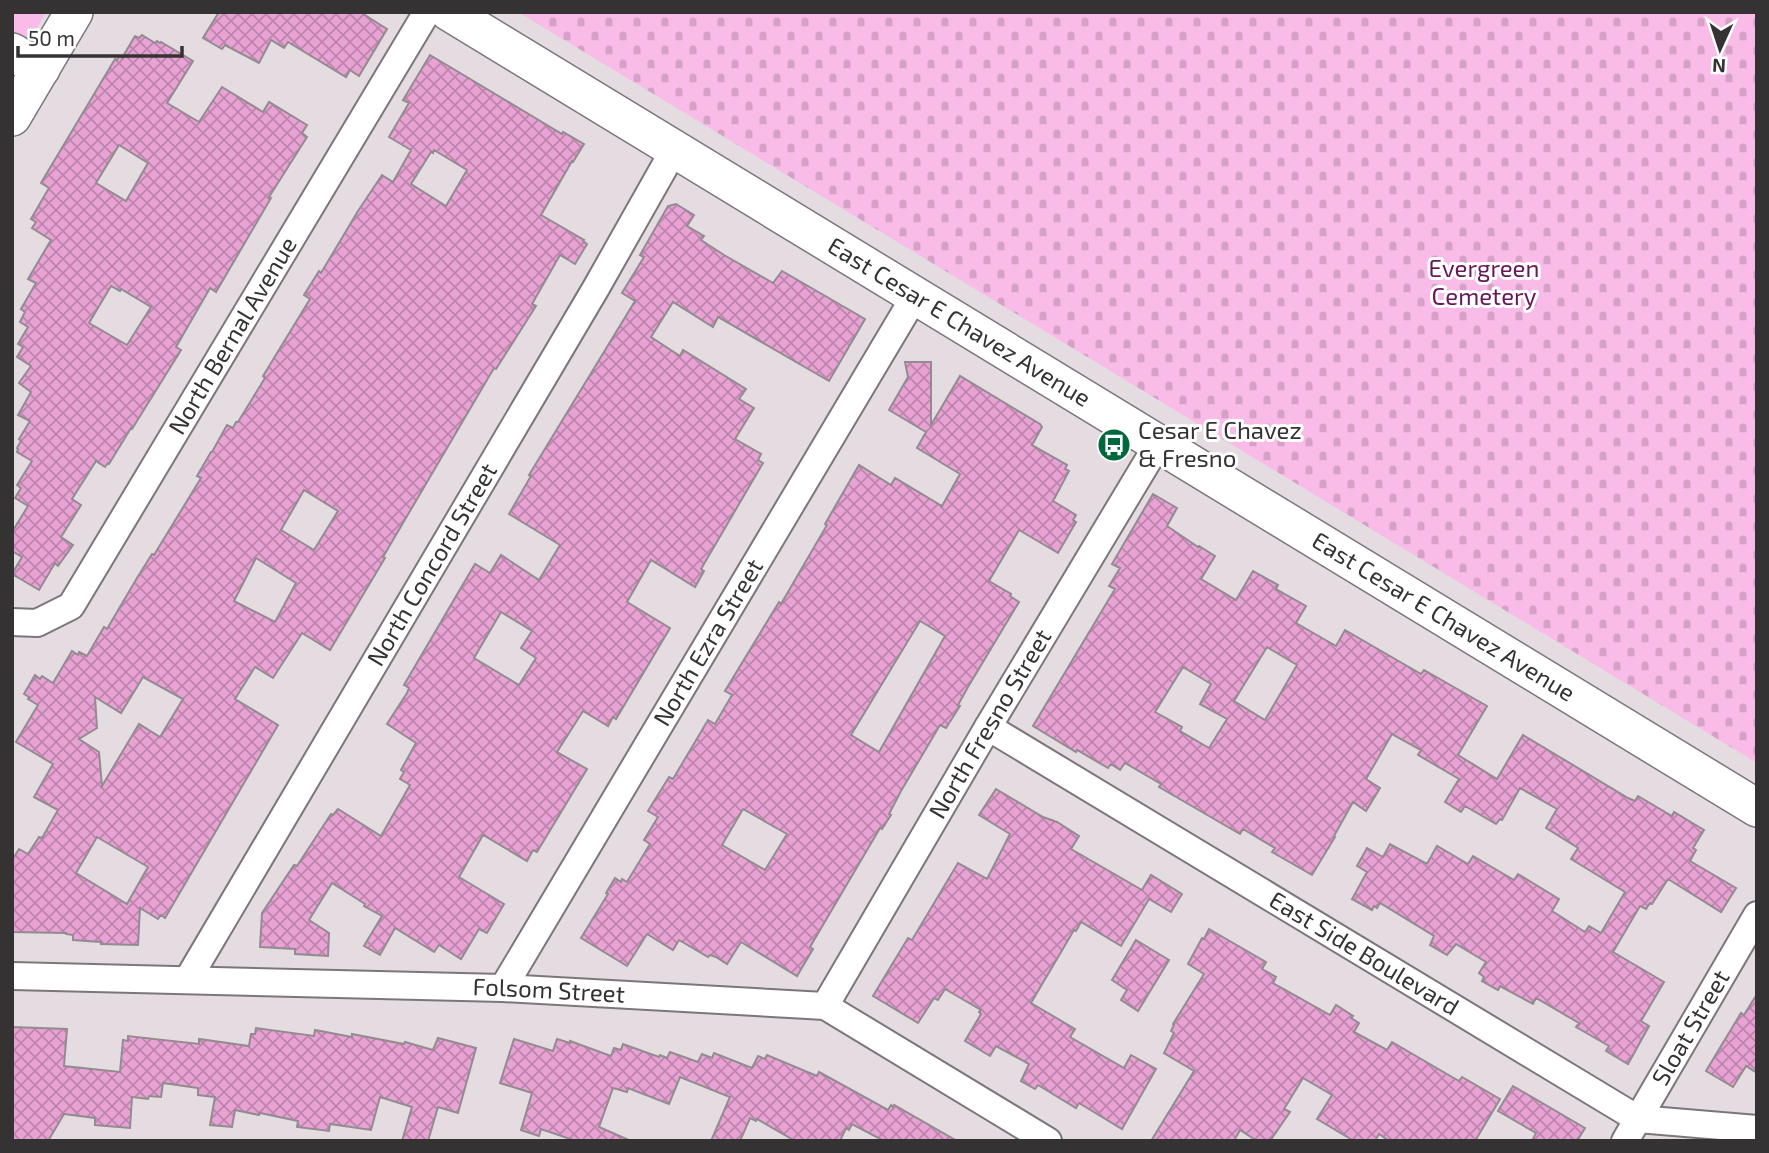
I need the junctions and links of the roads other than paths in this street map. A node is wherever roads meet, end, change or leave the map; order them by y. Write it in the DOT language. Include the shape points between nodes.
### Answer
graph roads {
  1 [pos="74,12"];
  2 [pos="427,12"];
  3 [pos="449,12"];
  4 [pos="27,61"];
  5 [pos="12,117"];
  6 [pos="674,150"];
  7 [pos="915,296"];
  8 [pos="1158,444"];
  9 [pos="12,622"];
  10 [pos="988,727"];
  11 [pos="1757,808"];
  12 [pos="1757,915"];
  13 [pos="12,976"];
  14 [pos="188,979"];
  15 [pos="503,988"];
  16 [pos="825,1006"];
  17 [pos="1757,1129"];
  18 [pos="1631,1130"];
  19 [pos="1048,1141"];
  1 -- 4 [label="main road"];
  2 -- 9 [label="street, North Bernal Avenue" via="71,606 37,623"];
  3 -- 6 [label="main road, East Cesar E Chavez Avenue"];
  4 -- 5 [label="main road"];
  6 -- 7 [label="main road, East Cesar E Chavez Avenue"];
  6 -- 14 [label="street, North Concord Street"];
  7 -- 8 [label="main road, East Cesar E Chavez Avenue"];
  7 -- 15 [label="street, North Ezra Street"];
  8 -- 10 [label="street, North Fresno Street"];
  8 -- 11 [label="main road, East Cesar E Chavez Avenue"];
  10 -- 16 [label="street, North Fresno Street"];
  10 -- 18 [label="street, East Side Boulevard"];
  12 -- 18 [label="street, Sloat Street"];
  13 -- 14 [label="street, Folsom Street"];
  14 -- 15 [label="street, Folsom Street"];
  15 -- 16 [label="street, Folsom Street"];
  16 -- 19 [label="street, Folsom Street"];
  17 -- 18 [label="street, East Side Boulevard"];
}
